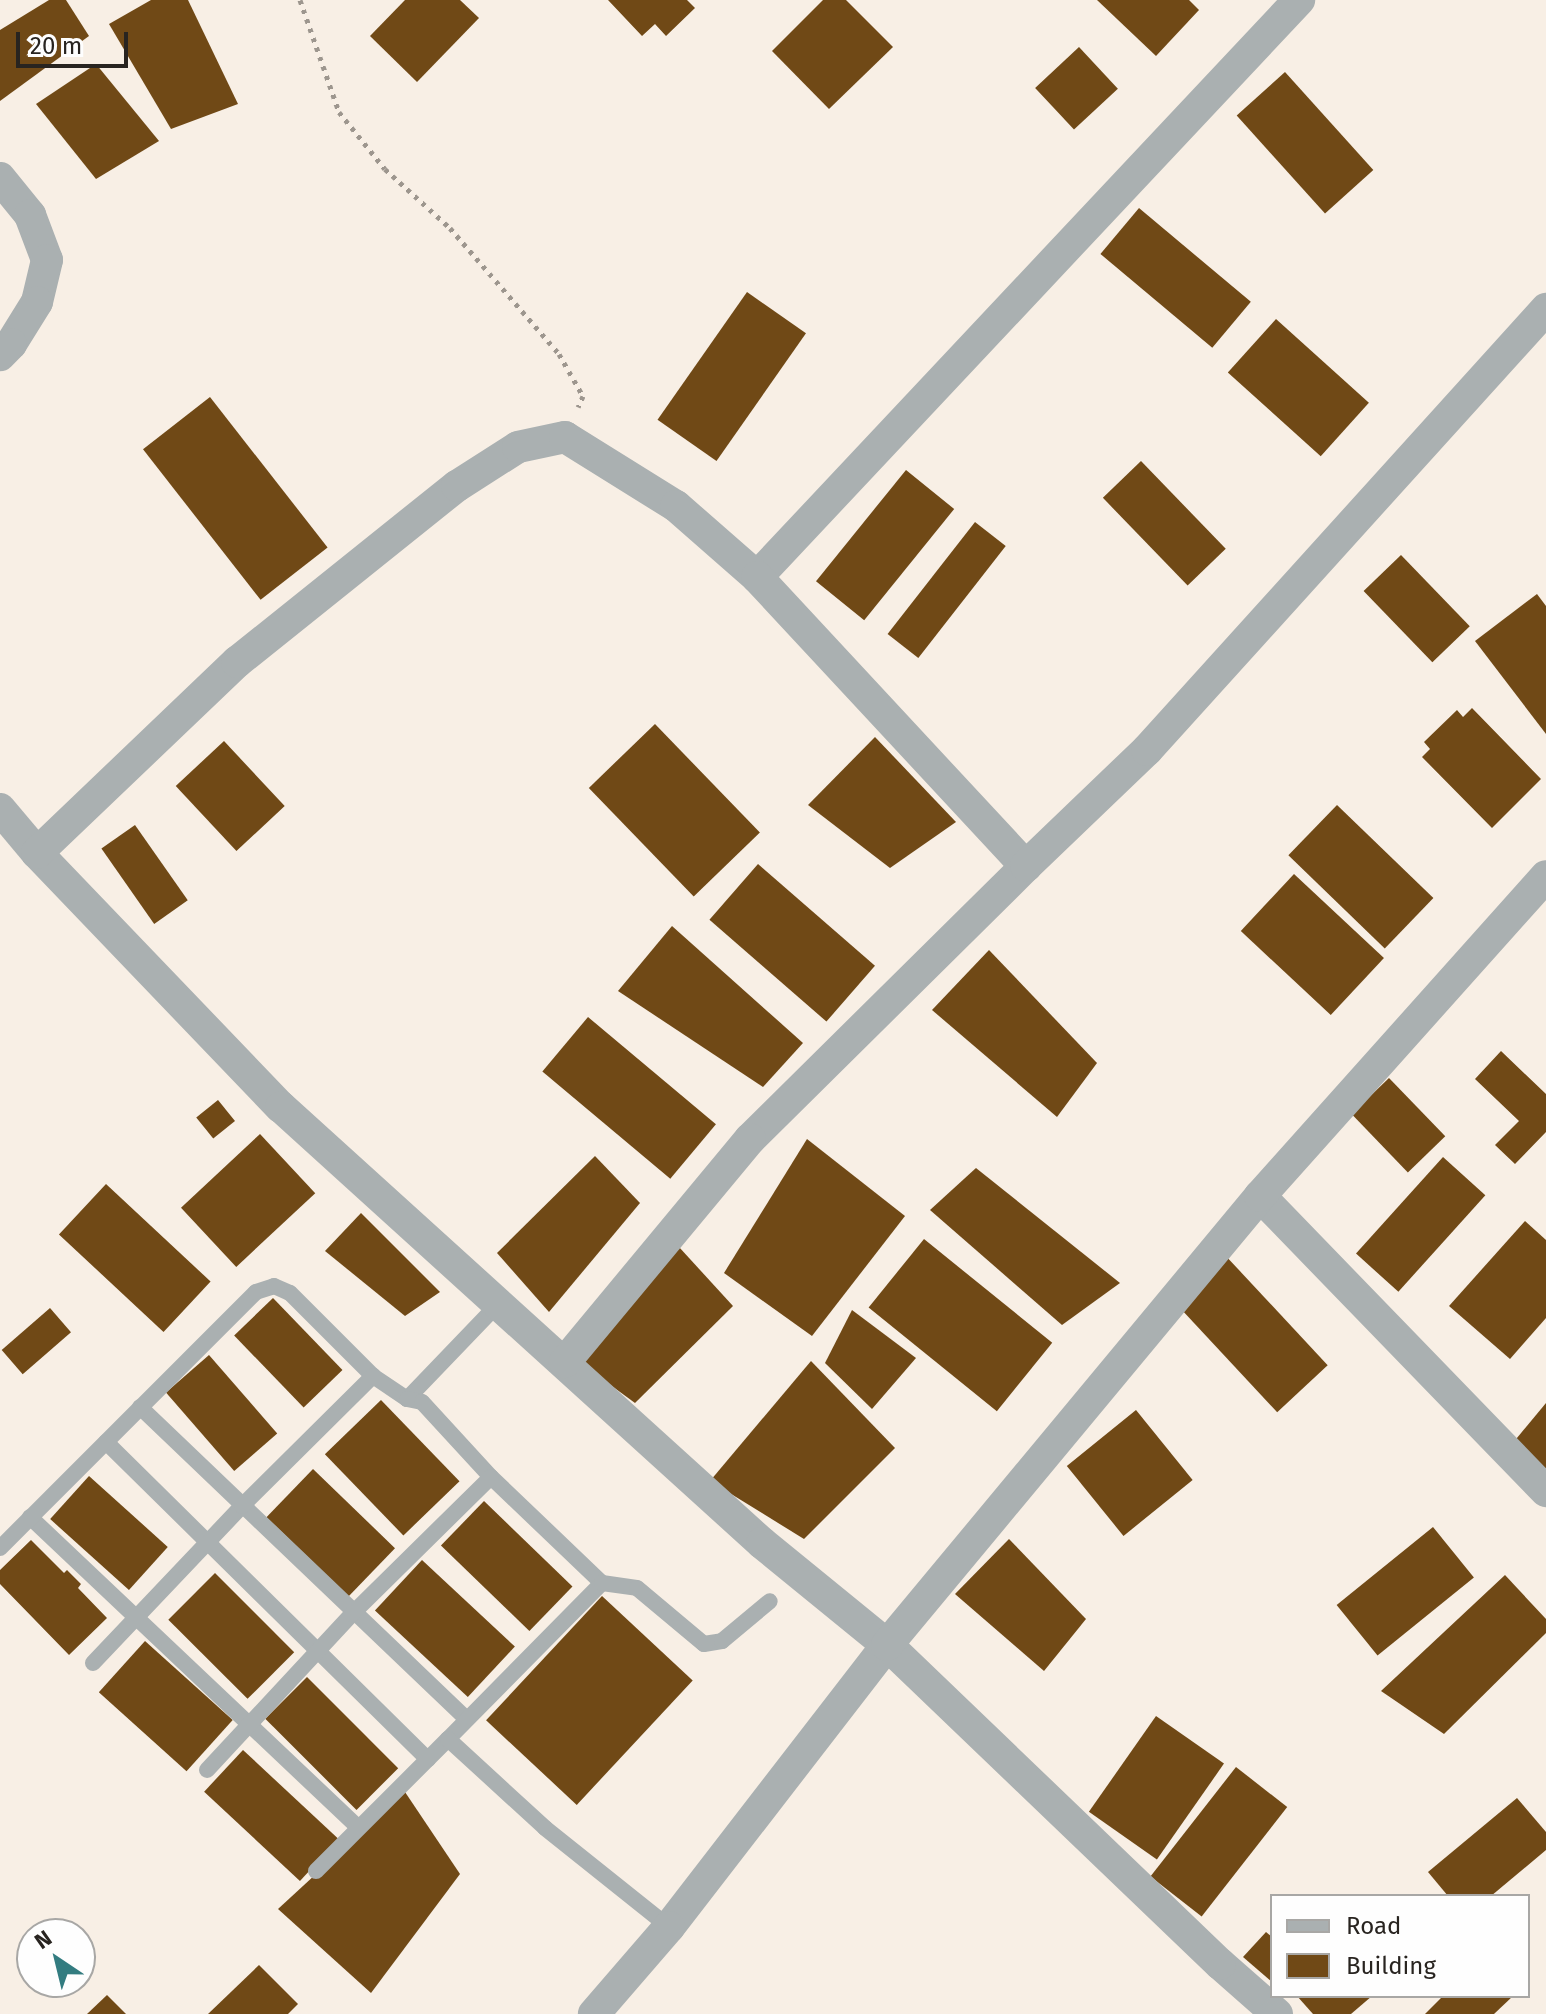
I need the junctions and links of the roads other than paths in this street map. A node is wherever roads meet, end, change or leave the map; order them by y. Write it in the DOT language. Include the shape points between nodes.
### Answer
graph roads {
  1 [pos="1299,0"];
  2 [pos="0,178"];
  3 [pos="1546,309"];
  4 [pos="0,355"];
  5 [pos="757,577"];
  6 [pos="2,816"];
  7 [pos="37,853"];
  8 [pos="1026,866"];
  9 [pos="1540,898"];
  10 [pos="1260,1196"];
  11 [pos="497,1305"];
  12 [pos="565,1362"];
  13 [pos="373,1376"];
  14 [pos="407,1399"];
  15 [pos="140,1407"];
  16 [pos="106,1442"];
  17 [pos="491,1477"];
  18 [pos="1546,1491"];
  19 [pos="242,1506"];
  20 [pos="30,1517"];
  21 [pos="208,1542"];
  22 [pos="0,1548"];
  23 [pos="602,1583"];
  24 [pos="770,1601"];
  25 [pos="352,1614"];
  26 [pos="135,1619"];
  27 [pos="887,1645"];
  28 [pos="318,1650"];
  29 [pos="93,1663"];
  30 [pos="466,1719"];
  31 [pos="249,1721"];
  32 [pos="448,1739"];
  33 [pos="428,1759"];
  34 [pos="207,1770"];
  35 [pos="357,1826"];
  36 [pos="316,1871"];
  37 [pos="669,1927"];
  38 [pos="594,2014"];
  39 [pos="1277,2014"];
  1 -- 5 [label="street"];
  2 -- 4 [label="street" via="30,215 47,260 37,302"];
  3 -- 8 [label="street" via="1147,750"];
  5 -- 7 [label="street" via="676,506 565,437 518,447 457,486 237,662"];
  5 -- 8 [label="street"];
  6 -- 7 [label="street"];
  7 -- 11 [label="street" via="281,1107"];
  8 -- 12 [label="street" via="750,1139"];
  9 -- 10 [label="street"];
  10 -- 18 [label="street"];
  10 -- 27 [label="street"];
  11 -- 12 [label="street"];
  11 -- 14 [label="lane"];
  12 -- 27 [label="street" via="762,1543"];
  13 -- 14 [label="lane"];
  13 -- 15 [label="lane" via="290,1293 274,1286 256,1292"];
  13 -- 19 [label="lane"];
  14 -- 17 [label="lane" via="422,1402"];
  15 -- 16 [label="lane"];
  15 -- 19 [label="lane"];
  16 -- 20 [label="lane"];
  16 -- 21 [label="lane"];
  17 -- 23 [label="lane"];
  17 -- 25 [label="lane"];
  19 -- 21 [label="lane"];
  19 -- 25 [label="lane"];
  20 -- 22 [label="lane"];
  20 -- 26 [label="lane"];
  21 -- 26 [label="lane"];
  21 -- 28 [label="lane"];
  23 -- 24 [label="lane" via="637,1588 704,1644 722,1641"];
  23 -- 30 [label="lane"];
  25 -- 28 [label="lane"];
  25 -- 30 [label="lane"];
  26 -- 29 [label="lane"];
  26 -- 31 [label="lane"];
  27 -- 37 [label="street"];
  27 -- 39 [label="street"];
  28 -- 31 [label="lane"];
  28 -- 33 [label="lane"];
  30 -- 32 [label="lane"];
  31 -- 34 [label="lane"];
  31 -- 35 [label="lane"];
  32 -- 33 [label="lane"];
  32 -- 37 [label="lane" via="545,1828"];
  33 -- 35 [label="lane"];
  35 -- 36 [label="lane"];
  37 -- 38 [label="street"];
}
